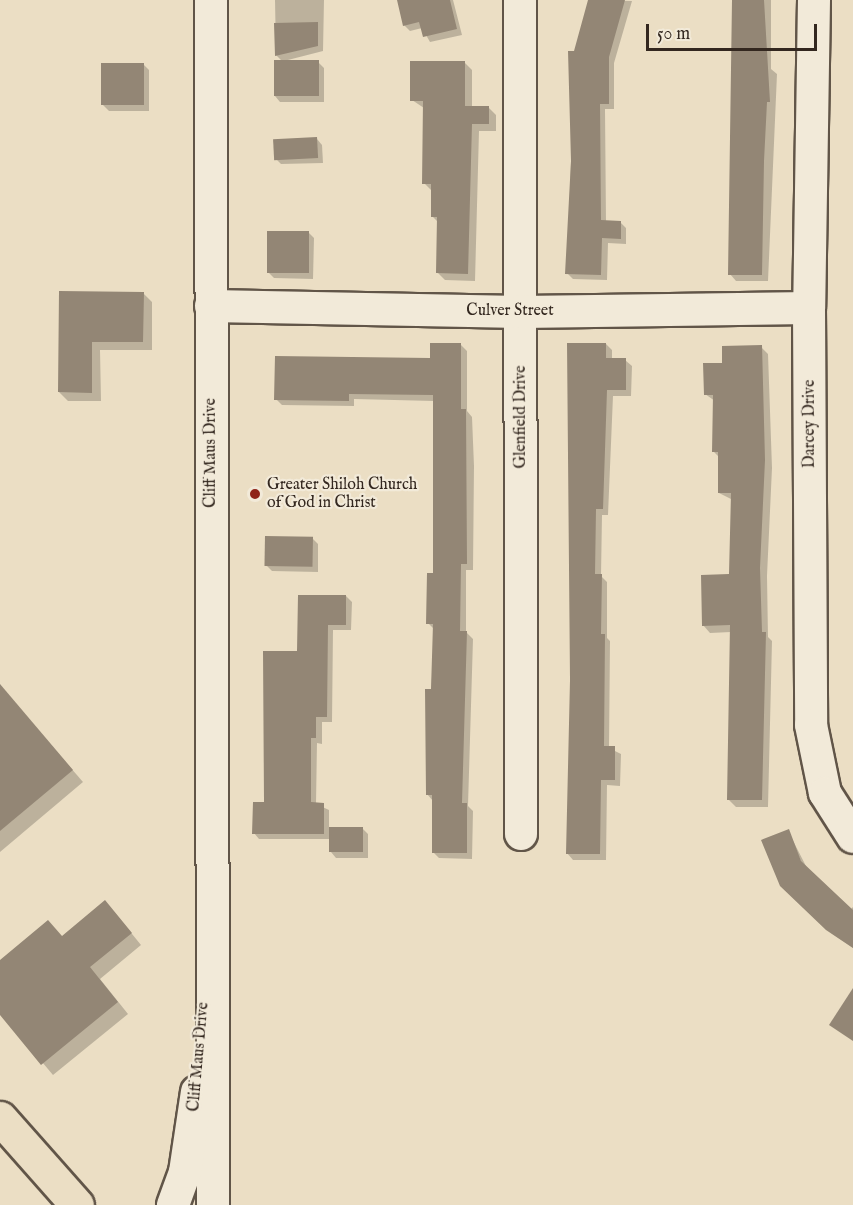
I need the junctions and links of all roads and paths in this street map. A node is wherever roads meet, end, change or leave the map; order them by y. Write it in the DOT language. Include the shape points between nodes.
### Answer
graph roads {
  1 [pos="211,0"];
  2 [pos="520,0"];
  3 [pos="814,0"];
  4 [pos="211,306"];
  5 [pos="809,308"];
  6 [pos="521,312"];
  7 [pos="521,834"];
  8 [pos="853,837"];
  9 [pos="212,906"];
  10 [pos="0,1118"];
  11 [pos="77,1205"];
  12 [pos="173,1205"];
  13 [pos="213,1205"];
  1 -- 4 [label="street, Cliff Maus Drive"];
  2 -- 6 [label="street, Glenfield Drive"];
  3 -- 5 [label="street, Darcey Drive"];
  4 -- 6 [label="street, Culver Street"];
  4 -- 9 [label="street, Cliff Maus Drive"];
  5 -- 6 [label="street, Culver Street"];
  5 -- 8 [label="street, Darcey Drive" via="811,725 825,794"];
  6 -- 7 [label="street, Glenfield Drive"];
  9 -- 12 [label="street, Cliff Maus Drive" via="196,1104 185,1172"];
  9 -- 13 [label="street, Cliff Maus Drive"];
  10 -- 11 [label="main road"];
}
